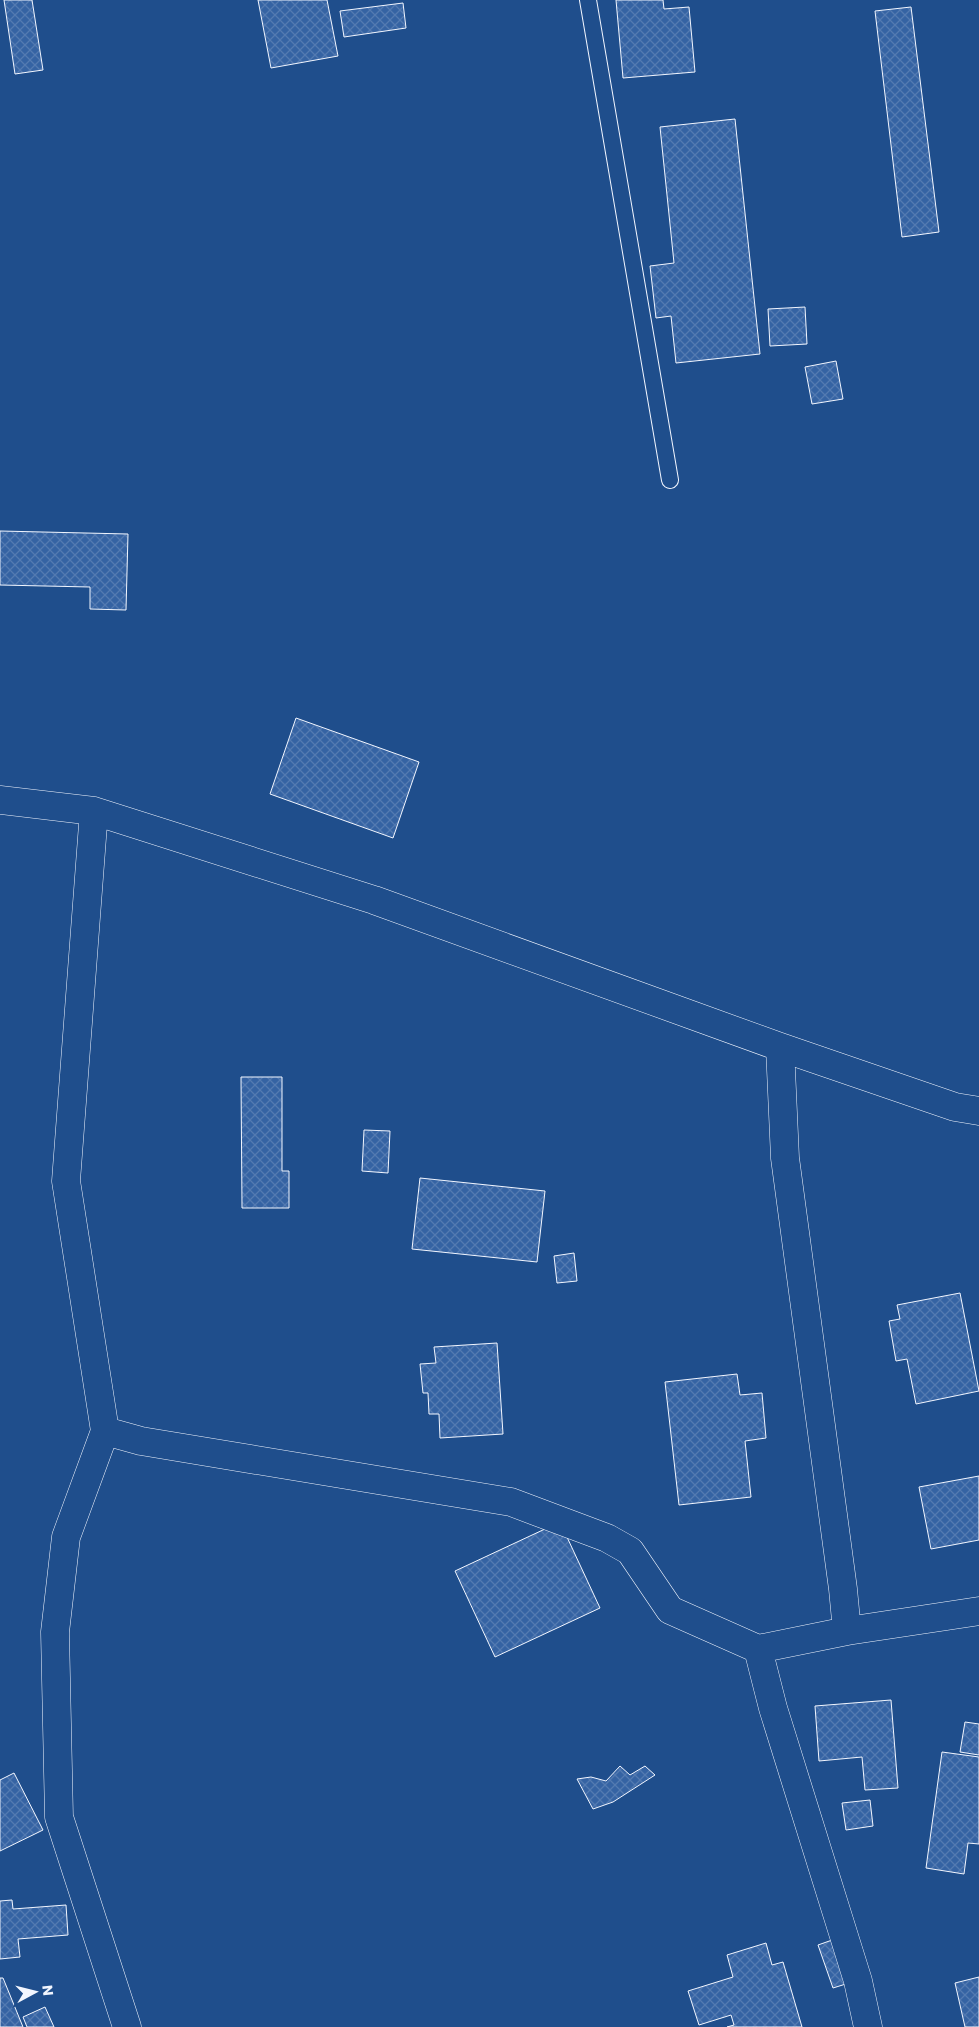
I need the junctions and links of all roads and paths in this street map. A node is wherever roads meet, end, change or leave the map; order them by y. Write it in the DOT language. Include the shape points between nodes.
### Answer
graph roads {
  1 [pos="588,0"];
  2 [pos="670,480"];
  3 [pos="0,800"];
  4 [pos="94,811"];
  5 [pos="780,1048"];
  6 [pos="979,1111"];
  7 [pos="105,1431"];
  8 [pos="979,1611"];
  9 [pos="846,1631"];
  10 [pos="758,1649"];
  11 [pos="127,2027"];
  12 [pos="868,2027"];
  1 -- 2 [label="lane"];
  3 -- 4 [label="street"];
  4 -- 5 [label="street" via="374,900"];
  4 -- 7 [label="street" via="66,1181"];
  5 -- 6 [label="street" via="955,1107"];
  5 -- 9 [label="street" via="785,1158"];
  7 -- 10 [label="street" via="142,1441 511,1502 606,1538 630,1552 670,1610"];
  7 -- 11 [label="street" via="64,1546 55,1632 59,1817"];
  8 -- 9 [label="street"];
  9 -- 10 [label="street"];
  10 -- 12 [label="street" via="773,1708 858,1981"];
}
